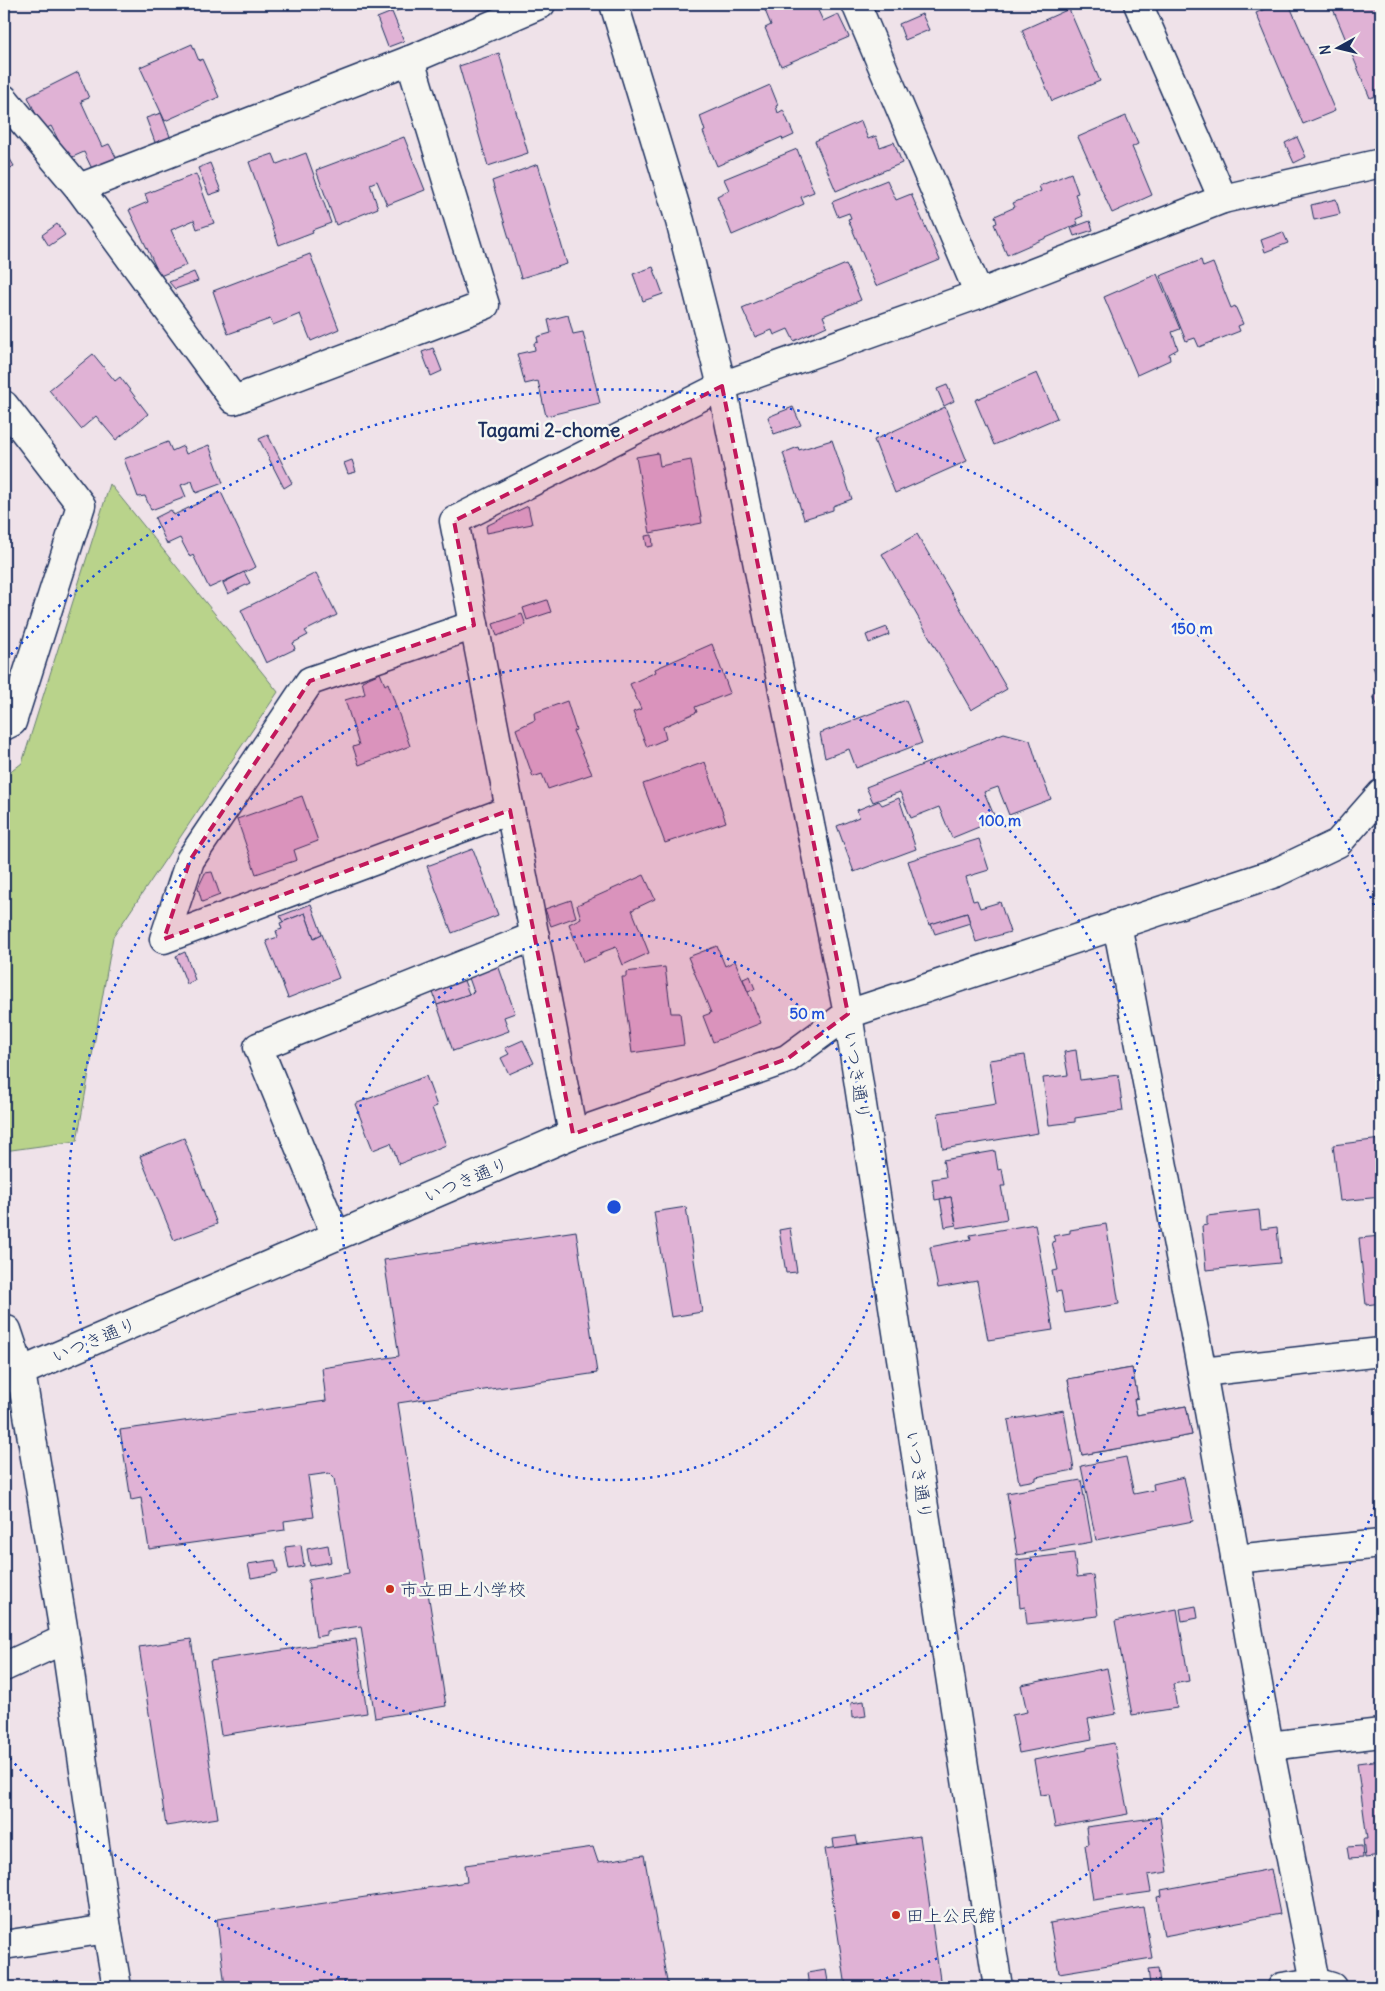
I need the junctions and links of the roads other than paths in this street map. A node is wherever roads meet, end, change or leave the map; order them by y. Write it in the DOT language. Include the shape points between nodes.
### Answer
graph roads {
  1 [pos="541,4"];
  2 [pos="614,4"];
  3 [pos="856,4"];
  4 [pos="1138,4"];
  5 [pos="410,60"];
  6 [pos="4,100"];
  7 [pos="1381,163"];
  8 [pos="79,188"];
  9 [pos="1223,199"];
  10 [pos="979,294"];
  11 [pos="722,386"];
  12 [pos="4,404"];
  13 [pos="474,625"];
  14 [pos="4,726"];
  15 [pos="1381,794"];
  16 [pos="510,810"];
  17 [pos="1117,924"];
  18 [pos="534,936"];
  19 [pos="848,1014"];
  20 [pos="573,1134"];
  21 [pos="336,1236"];
  22 [pos="4,1331"];
  23 [pos="1381,1352"];
  24 [pos="1202,1372"];
  25 [pos="12,1376"];
  26 [pos="1381,1544"];
  27 [pos="1235,1559"];
  28 [pos="65,1639"];
  29 [pos="4,1667"];
  30 [pos="1381,1734"];
  31 [pos="1269,1746"];
  32 [pos="107,1929"];
  33 [pos="4,1945"];
  34 [pos="1322,1985"];
  35 [pos="117,1987"];
  36 [pos="998,1987"];
  37 [pos="1282,1987"];
  1 -- 5 [label="street"];
  2 -- 11 [label="street" via="680,221"];
  3 -- 10 [label="street"];
  4 -- 9 [label="street"];
  5 -- 8 [label="street"];
  5 -- 8 [label="street" via="485,305 234,400"];
  6 -- 8 [label="street"];
  7 -- 9 [label="street"];
  9 -- 10 [label="street"];
  10 -- 11 [label="street"];
  11 -- 13 [label="street" via="454,521"];
  11 -- 19 [label="street"];
  12 -- 14 [label="street" via="81,505 12,722"];
  13 -- 16 [label="street"];
  13 -- 16 [label="street" via="310,681 190,860 164,939"];
  15 -- 17 [label="street" via="1338,843 1275,873"];
  16 -- 18 [label="street"];
  17 -- 19 [label="street"];
  17 -- 24 [label="street"];
  18 -- 20 [label="street"];
  18 -- 21 [label="street" via="258,1047"];
  19 -- 20 [label="street, いつき通り" via="787,1060"];
  19 -- 36 [label="street, いつき通り"];
  20 -- 21 [label="street, いつき通り"];
  21 -- 25 [label="street, いつき通り"];
  22 -- 25 [label="street" via="7,1330"];
  23 -- 24 [label="street"];
  24 -- 27 [label="street"];
  25 -- 28 [label="street"];
  26 -- 27 [label="street"];
  27 -- 31 [label="street"];
  28 -- 29 [label="street"];
  28 -- 32 [label="street"];
  30 -- 31 [label="street"];
  31 -- 34 [label="street"];
  32 -- 33 [label="street"];
  32 -- 35 [label="street"];
  34 -- 37 [label="street"];
}
